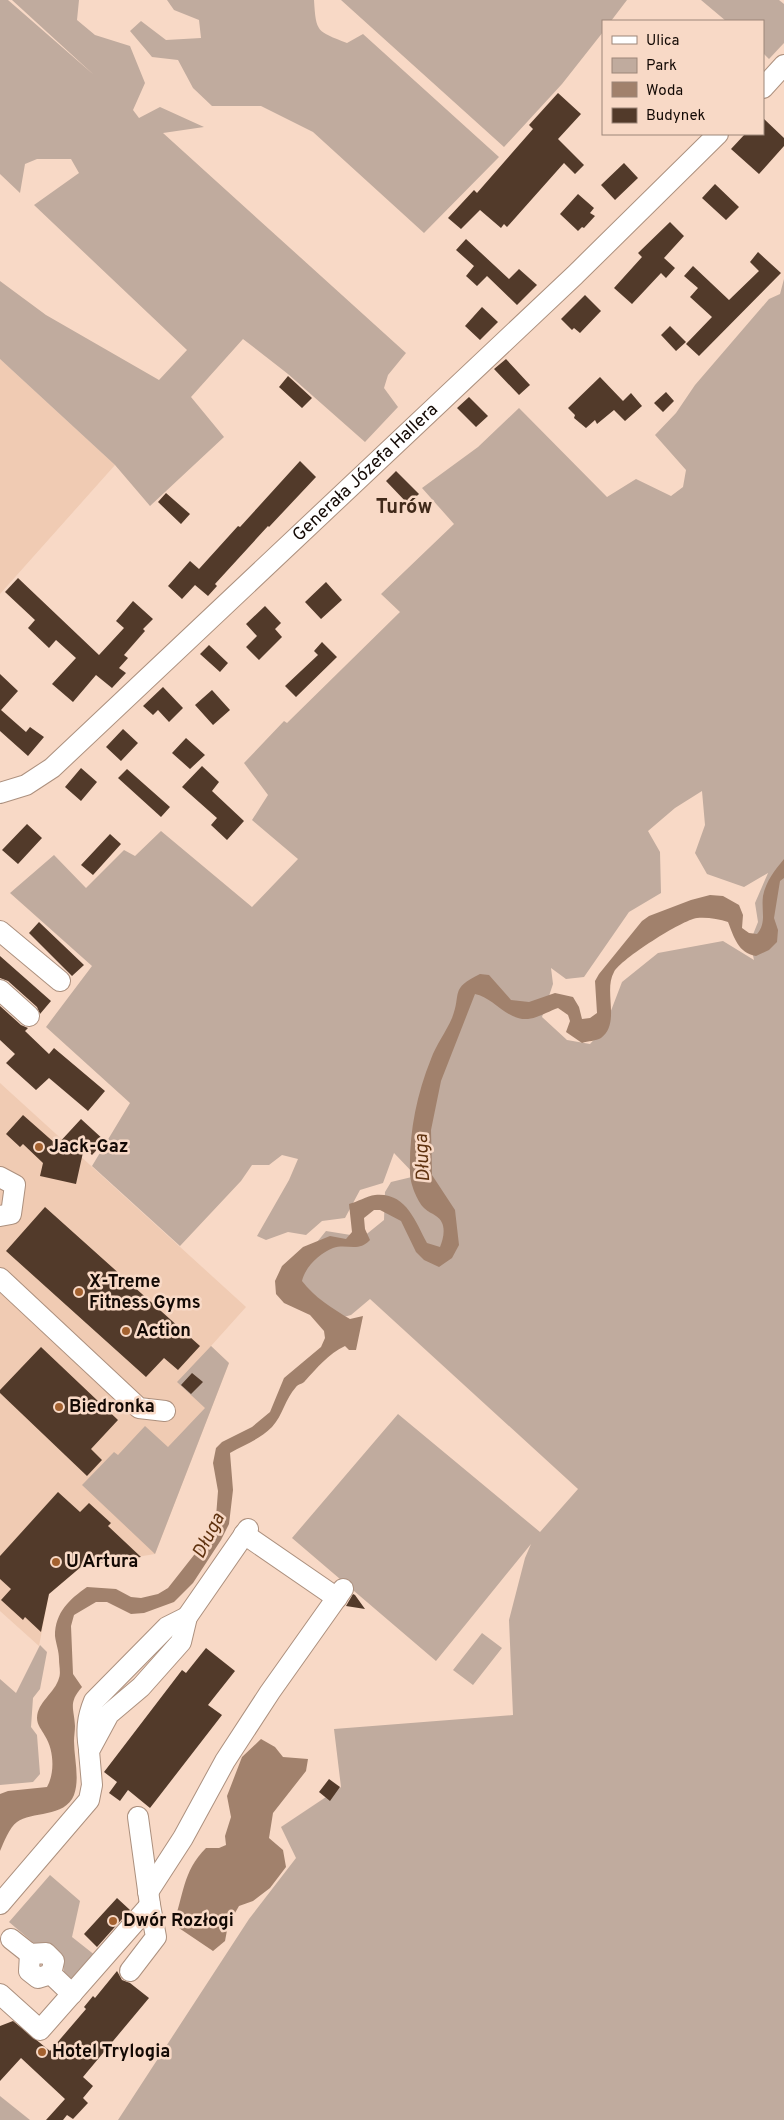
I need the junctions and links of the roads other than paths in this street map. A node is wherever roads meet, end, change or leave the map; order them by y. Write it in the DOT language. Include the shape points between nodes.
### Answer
graph roads {
  1 [pos="784,65"];
  2 [pos="764,87"];
  3 [pos="717,135"];
  4 [pos="13,793"];
  5 [pos="0,931"];
  6 [pos="60,981"];
  7 [pos="0,990"];
  8 [pos="29,1016"];
  9 [pos="0,1177"];
  10 [pos="0,1216"];
  11 [pos="0,1278"];
  12 [pos="165,1411"];
  13 [pos="138,1817"];
  14 [pos="149,1898"];
  15 [pos="0,1904"];
  16 [pos="11,1940"];
  17 [pos="130,1971"];
  18 [pos="0,1994"];
  19 [pos="72,1994"];
  1 -- 2 [label="street"];
  3 -- 4 [label="street, Generała Józefa Hallera" via="575,275 52,768"];
  5 -- 6 [label="street"];
  7 -- 8 [label="street"];
  9 -- 10 [label="street" via="15,1185 11,1214"];
  11 -- 12 [label="street" via="139,1408"];
  13 -- 14 [label="street"];
  14 -- 15 [label="street" via="225,1761 340,1593 246,1532 187,1617 181,1642 141,1687 109,1714 89,1751 92,1785 89,1800"];
  14 -- 17 [label="street" via="156,1937"];
  14 -- 19 [label="street"];
  16 -- 19 [label="street" via="30,1954 29,1971 38,1978 51,1974"];
  18 -- 19 [label="street" via="40,2030"];
}
